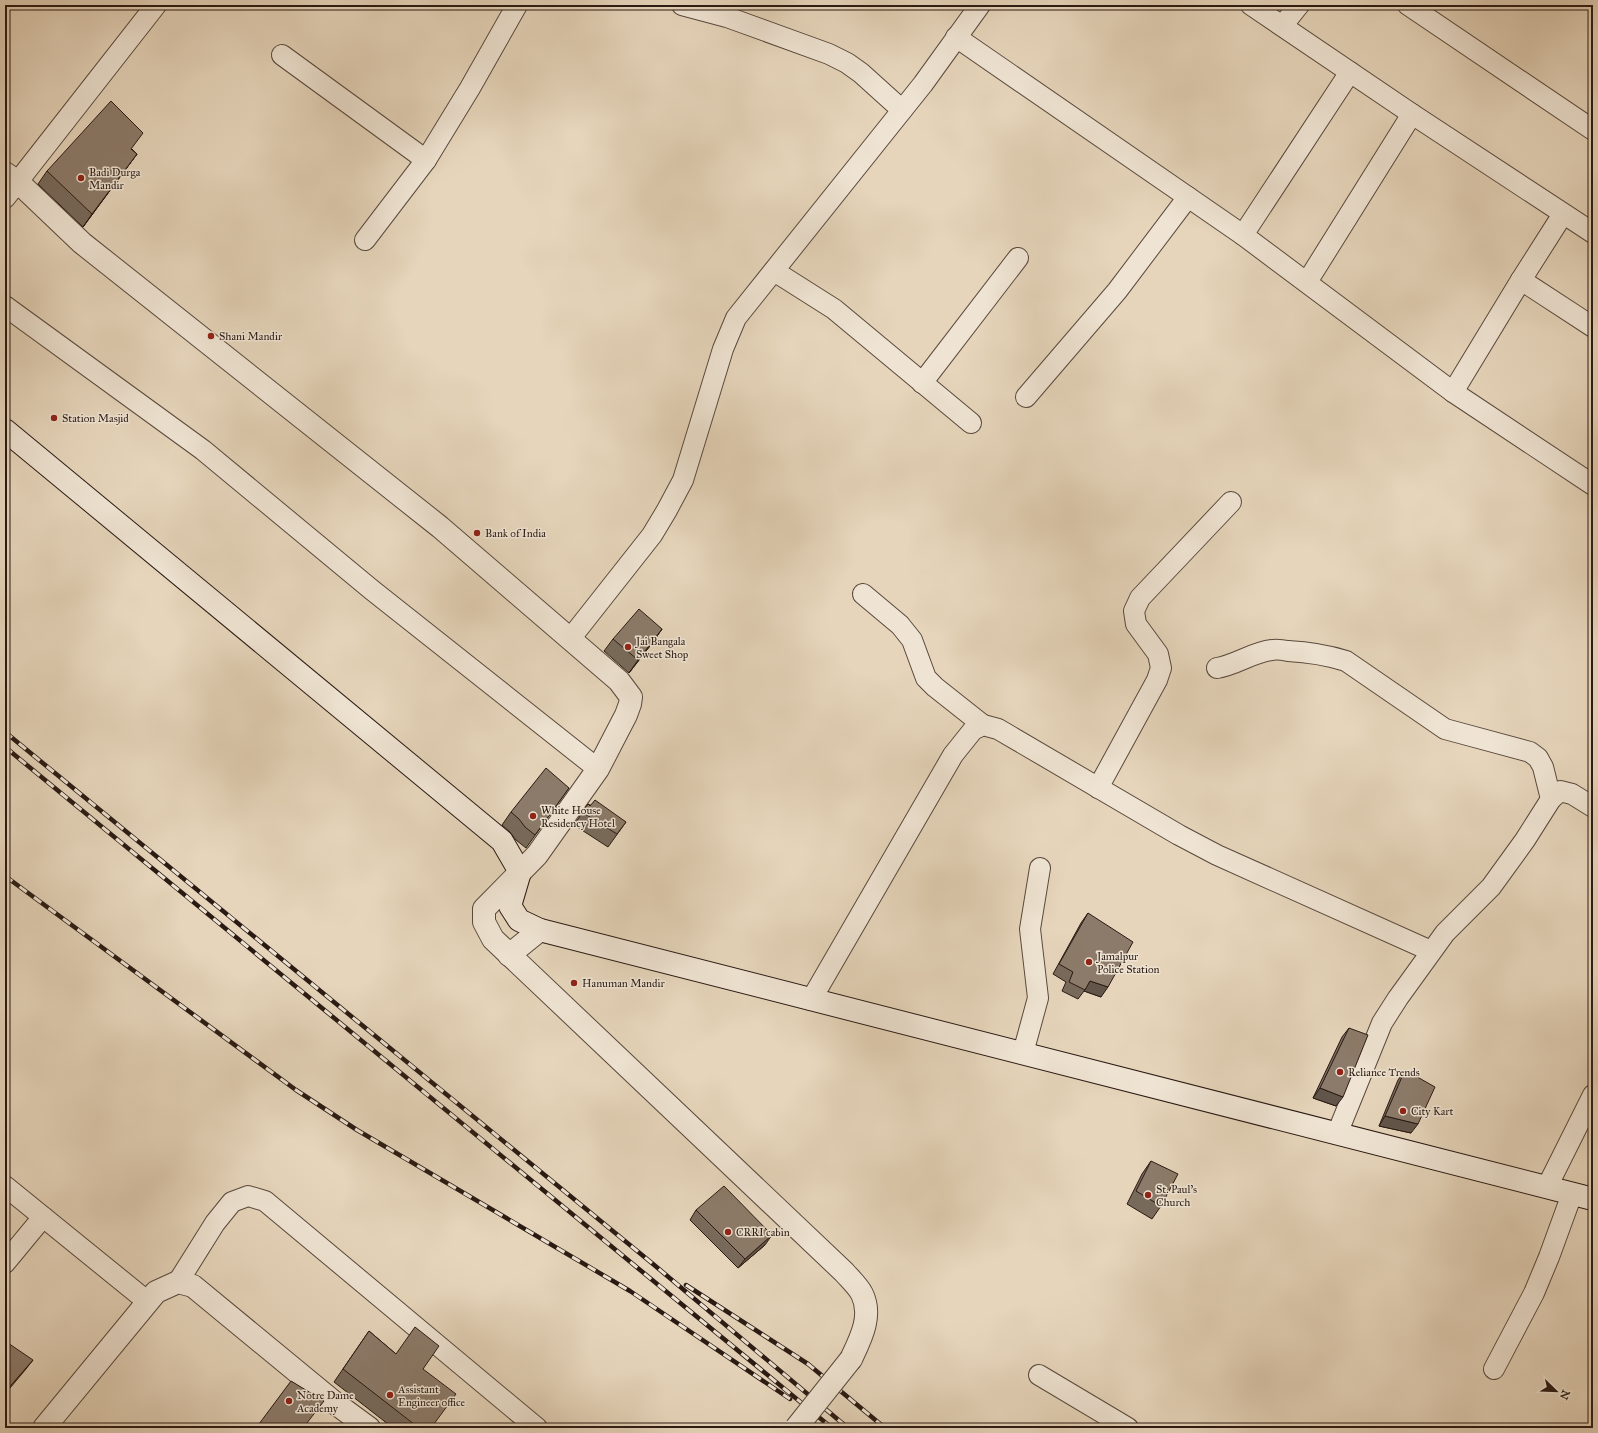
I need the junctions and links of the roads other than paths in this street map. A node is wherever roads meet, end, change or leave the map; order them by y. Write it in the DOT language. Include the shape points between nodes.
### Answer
graph roads {
  1 [pos="156,5"];
  2 [pos="517,5"];
  3 [pos="682,5"];
  4 [pos="980,5"];
  5 [pos="1251,5"];
  6 [pos="1299,5"];
  7 [pos="1408,5"];
  8 [pos="1283,26"];
  9 [pos="956,36"];
  10 [pos="282,55"];
  11 [pos="1350,72"];
  12 [pos="902,110"];
  13 [pos="1412,114"];
  14 [pos="1593,130"];
  15 [pos="426,160"];
  16 [pos="9,184"];
  17 [pos="1188,197"];
  18 [pos="1563,214"];
  19 [pos="1593,233"];
  20 [pos="1243,235"];
  21 [pos="365,240"];
  22 [pos="1018,258"];
  23 [pos="774,271"];
  24 [pos="1521,280"];
  25 [pos="1307,282"];
  26 [pos="5,306"];
  27 [pos="1593,327"];
  28 [pos="922,383"];
  29 [pos="1453,392"];
  30 [pos="1026,397"];
  31 [pos="971,423"];
  32 [pos="5,430"];
  33 [pos="1593,485"];
  34 [pos="1232,502"];
  35 [pos="863,594"];
  36 [pos="570,639"];
  37 [pos="1217,668"];
  38 [pos="983,725"];
  39 [pos="598,769"];
  40 [pos="1098,788"];
  41 [pos="1551,799"];
  42 [pos="1593,807"];
  43 [pos="1040,868"];
  44 [pos="520,872"];
  45 [pos="540,930"];
  46 [pos="1432,951"];
  47 [pos="509,955"];
  48 [pos="810,1000"];
  49 [pos="1023,1054"];
  50 [pos="1593,1095"];
  51 [pos="1336,1134"];
  52 [pos="5,1186"];
  53 [pos="1547,1188"];
  54 [pos="1572,1194"];
  55 [pos="1593,1199"];
  56 [pos="43,1216"];
  57 [pos="5,1263"];
  58 [pos="178,1282"];
  59 [pos="148,1302"];
  60 [pos="1494,1369"];
  61 [pos="1039,1375"];
  62 [pos="44,1428"];
  63 [pos="368,1428"];
  64 [pos="537,1428"];
  65 [pos="796,1428"];
  66 [pos="1128,1428"];
  1 -- 16 [label="street"];
  2 -- 15 [label="street"];
  3 -- 12 [label="street" via="727,16 829,54 861,73"];
  4 -- 9 [label="street"];
  5 -- 8 [label="street"];
  6 -- 8 [label="street"];
  7 -- 14 [label="street"];
  8 -- 11 [label="street"];
  9 -- 12 [label="street"];
  9 -- 17 [label="street"];
  10 -- 15 [label="street"];
  11 -- 13 [label="street"];
  11 -- 20 [label="street"];
  12 -- 23 [label="street"];
  13 -- 18 [label="street"];
  13 -- 25 [label="street"];
  15 -- 21 [label="street"];
  16 -- 36 [label="street" via="440,528"];
  17 -- 20 [label="street"];
  17 -- 30 [label="street" via="1117,291"];
  18 -- 19 [label="street"];
  18 -- 24 [label="street"];
  20 -- 25 [label="street"];
  22 -- 28 [label="street"];
  23 -- 28 [label="street" via="834,309"];
  23 -- 36 [label="street" via="736,318 723,349 683,480 668,510 652,535"];
  24 -- 27 [label="street"];
  24 -- 29 [label="street"];
  25 -- 29 [label="street"];
  26 -- 39 [label="street" via="203,450 372,590"];
  28 -- 31 [label="street"];
  29 -- 33 [label="street"];
  32 -- 44 [label="street" via="502,841"];
  34 -- 40 [label="street" via="1140,598 1134,611 1136,624 1158,654 1161,668 1157,680"];
  35 -- 38 [label="street" via="900,625 912,640 926,678"];
  36 -- 39 [label="street" via="619,681 631,697 626,715"];
  37 -- 41 [label="street" via="1272,650 1331,656 1346,661 1445,729 1530,752 1538,758 1543,767"];
  38 -- 40 [label="street" via="998,729"];
  38 -- 48 [label="street" via="973,730 953,755"];
  39 -- 44 [label="street" via="537,855"];
  40 -- 46 [label="street" via="1217,855"];
  41 -- 42 [label="street" via="1560,791 1572,794"];
  41 -- 46 [label="street" via="1491,887"];
  43 -- 49 [label="street" via="1030,929 1038,998"];
  44 -- 45 [label="street" via="510,906 519,920"];
  44 -- 47 [label="street" via="484,909 484,922 493,939"];
  45 -- 47 [label="street"];
  45 -- 48 [label="street"];
  46 -- 51 [label="street" via="1382,1023"];
  47 -- 65 [label="street, bridge" via="844,1272 862,1294 866,1311 863,1335 850,1359"];
  48 -- 49 [label="street"];
  49 -- 51 [label="street"];
  50 -- 53 [label="street"];
  51 -- 53 [label="street"];
  52 -- 56 [label="street"];
  53 -- 54 [label="street"];
  54 -- 55 [label="street"];
  54 -- 60 [label="street" via="1534,1293"];
  56 -- 57 [label="street"];
  56 -- 59 [label="street"];
  58 -- 59 [label="street" via="156,1292"];
  58 -- 63 [label="street" via="193,1286"];
  58 -- 64 [label="street" via="215,1223 232,1202 248,1196 265,1201"];
  59 -- 62 [label="street"];
  61 -- 66 [label="street"];
}
